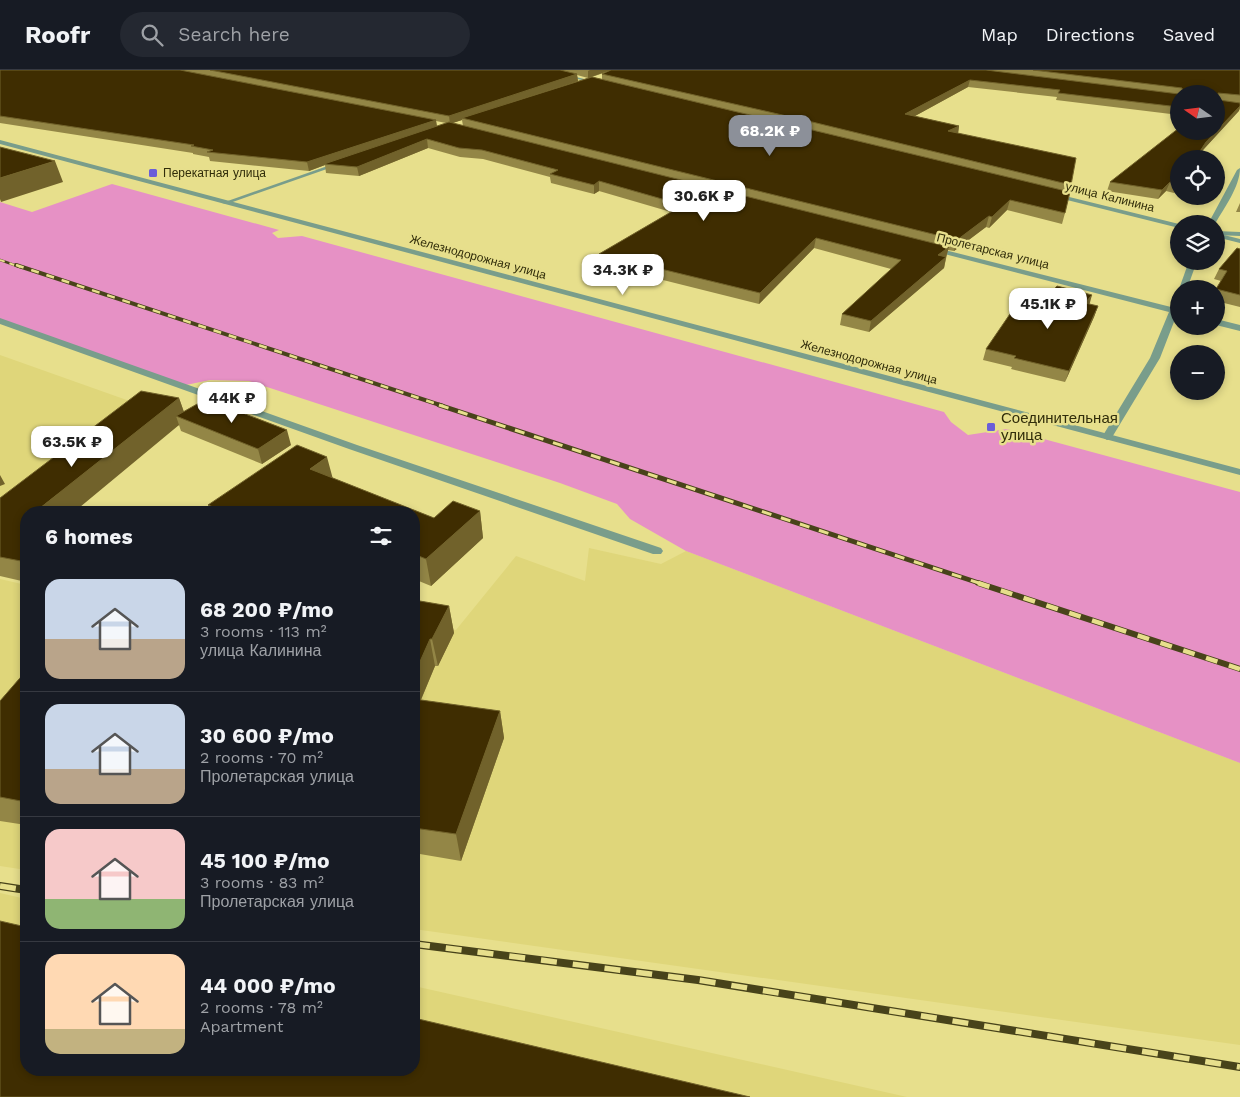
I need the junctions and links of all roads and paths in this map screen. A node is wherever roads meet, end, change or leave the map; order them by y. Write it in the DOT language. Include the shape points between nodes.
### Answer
graph roads {
  1 [pos="541,70"];
  2 [pos="607,76"];
  3 [pos="592,82"];
  4 [pos="583,84"];
  5 [pos="611,86"];
  6 [pos="0,142"];
  7 [pos="345,162"];
  8 [pos="1240,170"];
  9 [pos="1046,193"];
  10 [pos="225,203"];
  11 [pos="1217,215"];
  12 [pos="1170,224"];
  13 [pos="1225,234"];
  14 [pos="1240,234"];
  15 [pos="1225,237"];
  16 [pos="1240,241"];
  17 [pos="924,246"];
  18 [pos="1170,309"];
  19 [pos="0,321"];
  20 [pos="1225,324"];
  21 [pos="1170,325"];
  22 [pos="1240,328"];
  23 [pos="1107,437"];
  24 [pos="1240,472"];
  25 [pos="657,551"];
  1 -- 3 [label="street"];
  2 -- 3 [label="street"];
  3 -- 4 [label="street"];
  3 -- 5 [label="street"];
  6 -- 10 [label="street, Железнодорожная улица"];
  7 -- 10 [label="street"];
  8 -- 11 [label="street"];
  9 -- 12 [label="street, улица Калинина"];
  10 -- 23 [label="street, Железнодорожная улица"];
  13 -- 14 [label="street"];
  15 -- 16 [label="street"];
  17 -- 18 [label="street, Пролетарская улица"];
  19 -- 25 [label="street"];
  20 -- 22 [label="street"];
  21 -- 23 [label="street" via="1156,358"];
  23 -- 24 [label="street, Железнодорожная улица"];
}
